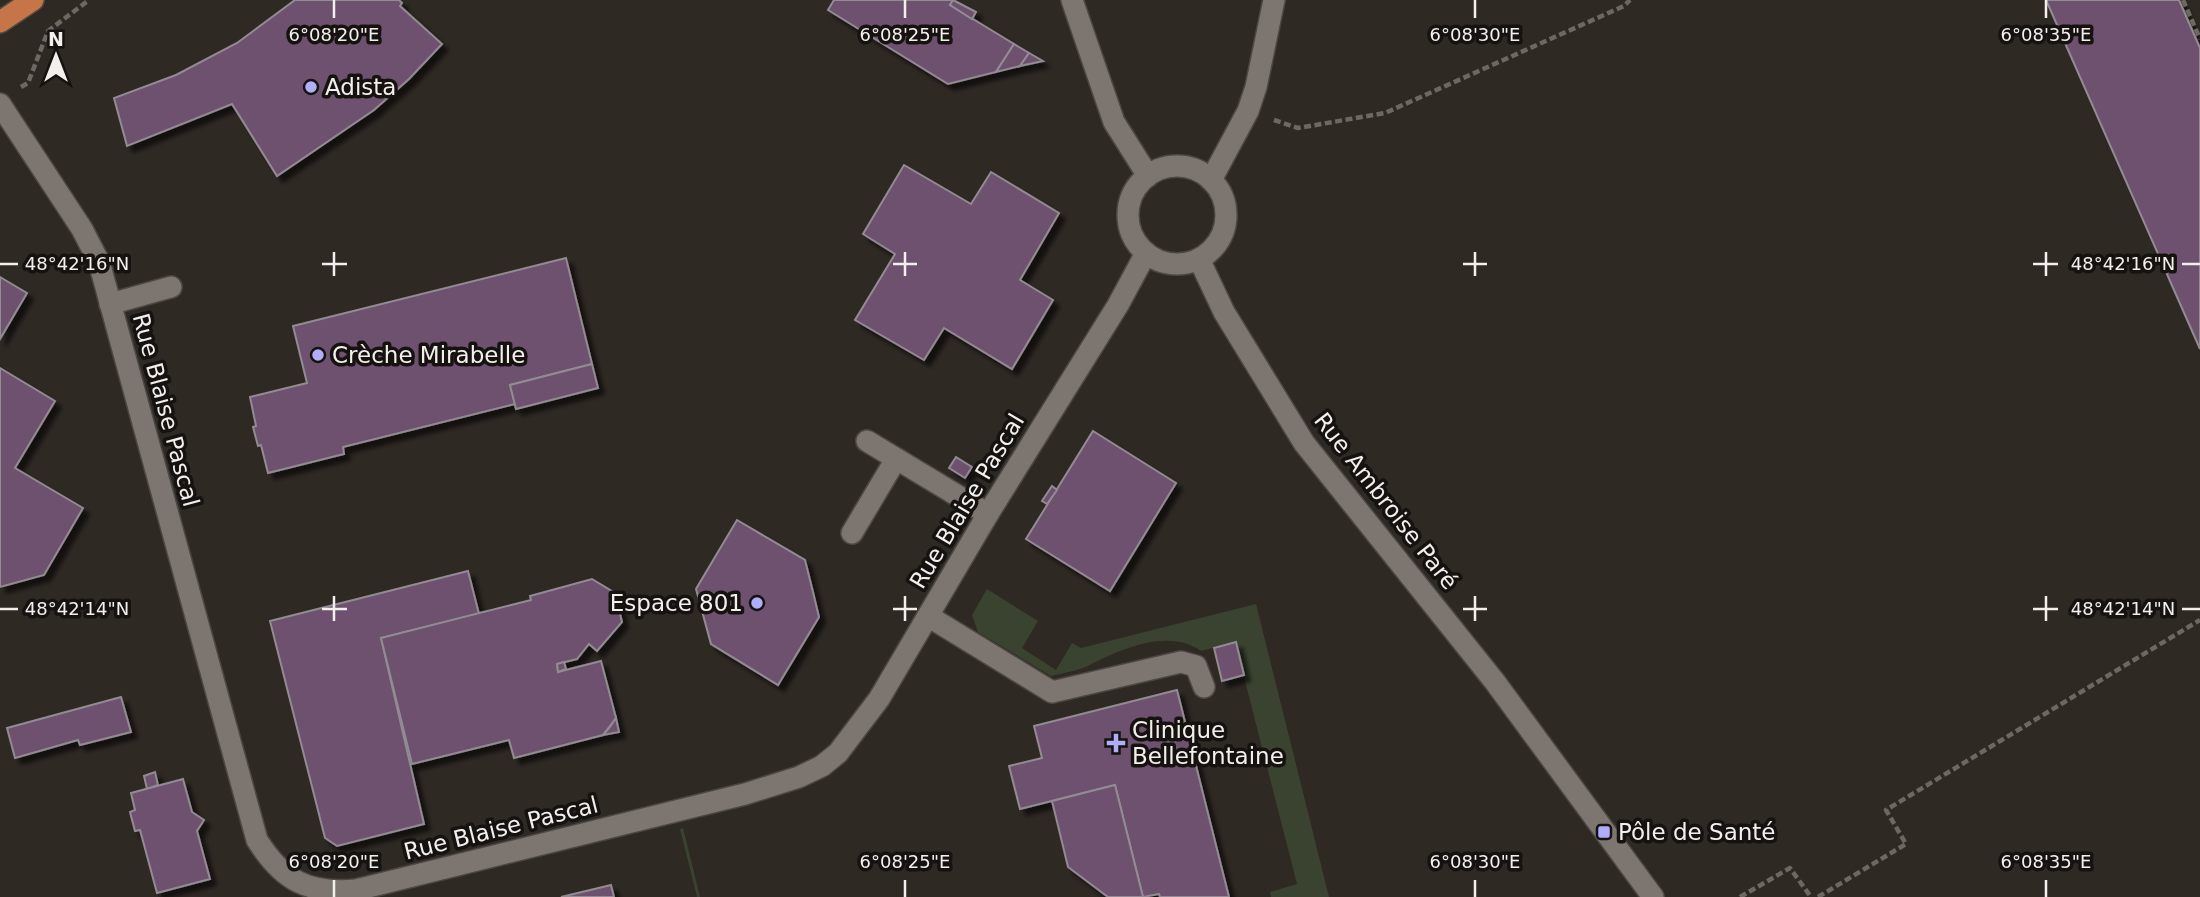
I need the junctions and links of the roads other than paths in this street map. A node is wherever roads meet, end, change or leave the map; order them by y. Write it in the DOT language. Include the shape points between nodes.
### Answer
graph roads {
  1 [pos="33,0"];
  2 [pos="1072,0"];
  3 [pos="1275,0"];
  4 [pos="0,23"];
  5 [pos="0,104"];
  6 [pos="1149,176"];
  7 [pos="1211,180"];
  8 [pos="1146,253"];
  9 [pos="1199,259"];
  10 [pos="171,287"];
  11 [pos="110,304"];
  12 [pos="867,440"];
  13 [pos="896,459"];
  14 [pos="988,514"];
  15 [pos="852,533"];
  16 [pos="928,616"];
  17 [pos="1204,687"];
  18 [pos="1653,897"];
  1 -- 4 [label="main road"];
  2 -- 6 [label="street" via="1114,122"];
  3 -- 7 [label="street" via="1248,111"];
  5 -- 11 [label="street, Rue Blaise Pascal" via="82,229 99,262"];
  6 -- 7 [label="street" via="1181,166"];
  6 -- 8 [label="street" via="1138,186 1128,214 1136,242"];
  7 -- 9 [label="street" via="1221,192 1226,223 1212,250"];
  8 -- 9 [label="street" via="1171,264"];
  8 -- 14 [label="street, Rue Blaise Pascal"];
  9 -- 18 [label="street, Rue Ambroise Paré" via="1224,312 1304,443 1495,682"];
  10 -- 11 [label="street"];
  11 -- 16 [label="street, Rue Blaise Pascal" via="257,840 271,861 303,885 325,891 356,890 799,777 838,753 879,699"];
  12 -- 13 [label="street"];
  13 -- 14 [label="street"];
  13 -- 15 [label="street"];
  14 -- 16 [label="street, Rue Blaise Pascal"];
  16 -- 17 [label="street" via="1052,692 1181,662 1196,666"];
}
